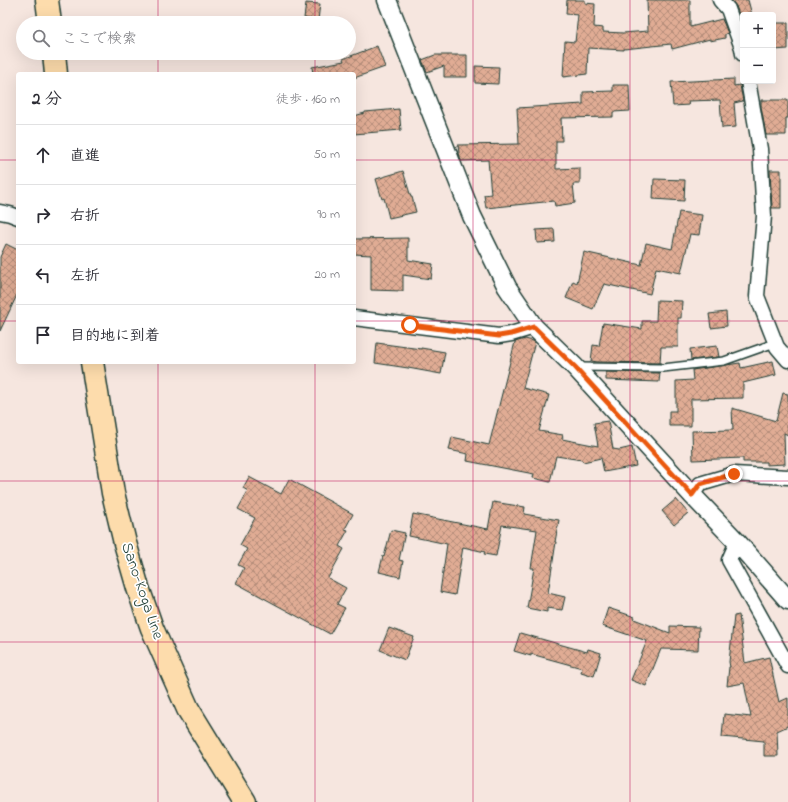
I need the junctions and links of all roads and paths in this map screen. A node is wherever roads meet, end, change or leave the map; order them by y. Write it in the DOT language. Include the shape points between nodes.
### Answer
graph roads {
  1 [pos="47,0"];
  2 [pos="387,0"];
  3 [pos="720,0"];
  4 [pos="49,16"];
  5 [pos="742,48"];
  6 [pos="55,60"];
  7 [pos="56,72"];
  8 [pos="749,84"];
  9 [pos="0,212"];
  10 [pos="16,216"];
  11 [pos="356,318"];
  12 [pos="534,327"];
  13 [pos="775,343"];
  14 [pos="788,360"];
  15 [pos="92,364"];
  16 [pos="575,367"];
  17 [pos="788,476"];
  18 [pos="692,495"];
  19 [pos="737,542"];
  20 [pos="788,600"];
  21 [pos="788,666"];
  22 [pos="245,802"];
  1 -- 4 [label="main road"];
  2 -- 12 [label="street" via="472,216 507,287"];
  3 -- 5 [label="street" via="728,9"];
  6 -- 7 [label="main road"];
  8 -- 13 [label="street" via="760,149 764,216 757,296"];
  9 -- 10 [label="street"];
  11 -- 12 [label="street" via="499,336"];
  12 -- 16 [label="street"];
  13 -- 14 [label="street"];
  13 -- 16 [label="lane" via="724,361 663,368"];
  15 -- 22 [label="main road, Sano-Koga Line" via="113,493 138,588 152,628 188,709"];
  16 -- 18 [label="street"];
  17 -- 18 [label="street" via="734,474 700,484"];
  18 -- 19 [label="street"];
  19 -- 20 [label="street"];
  19 -- 21 [label="street" via="729,560"];
}
